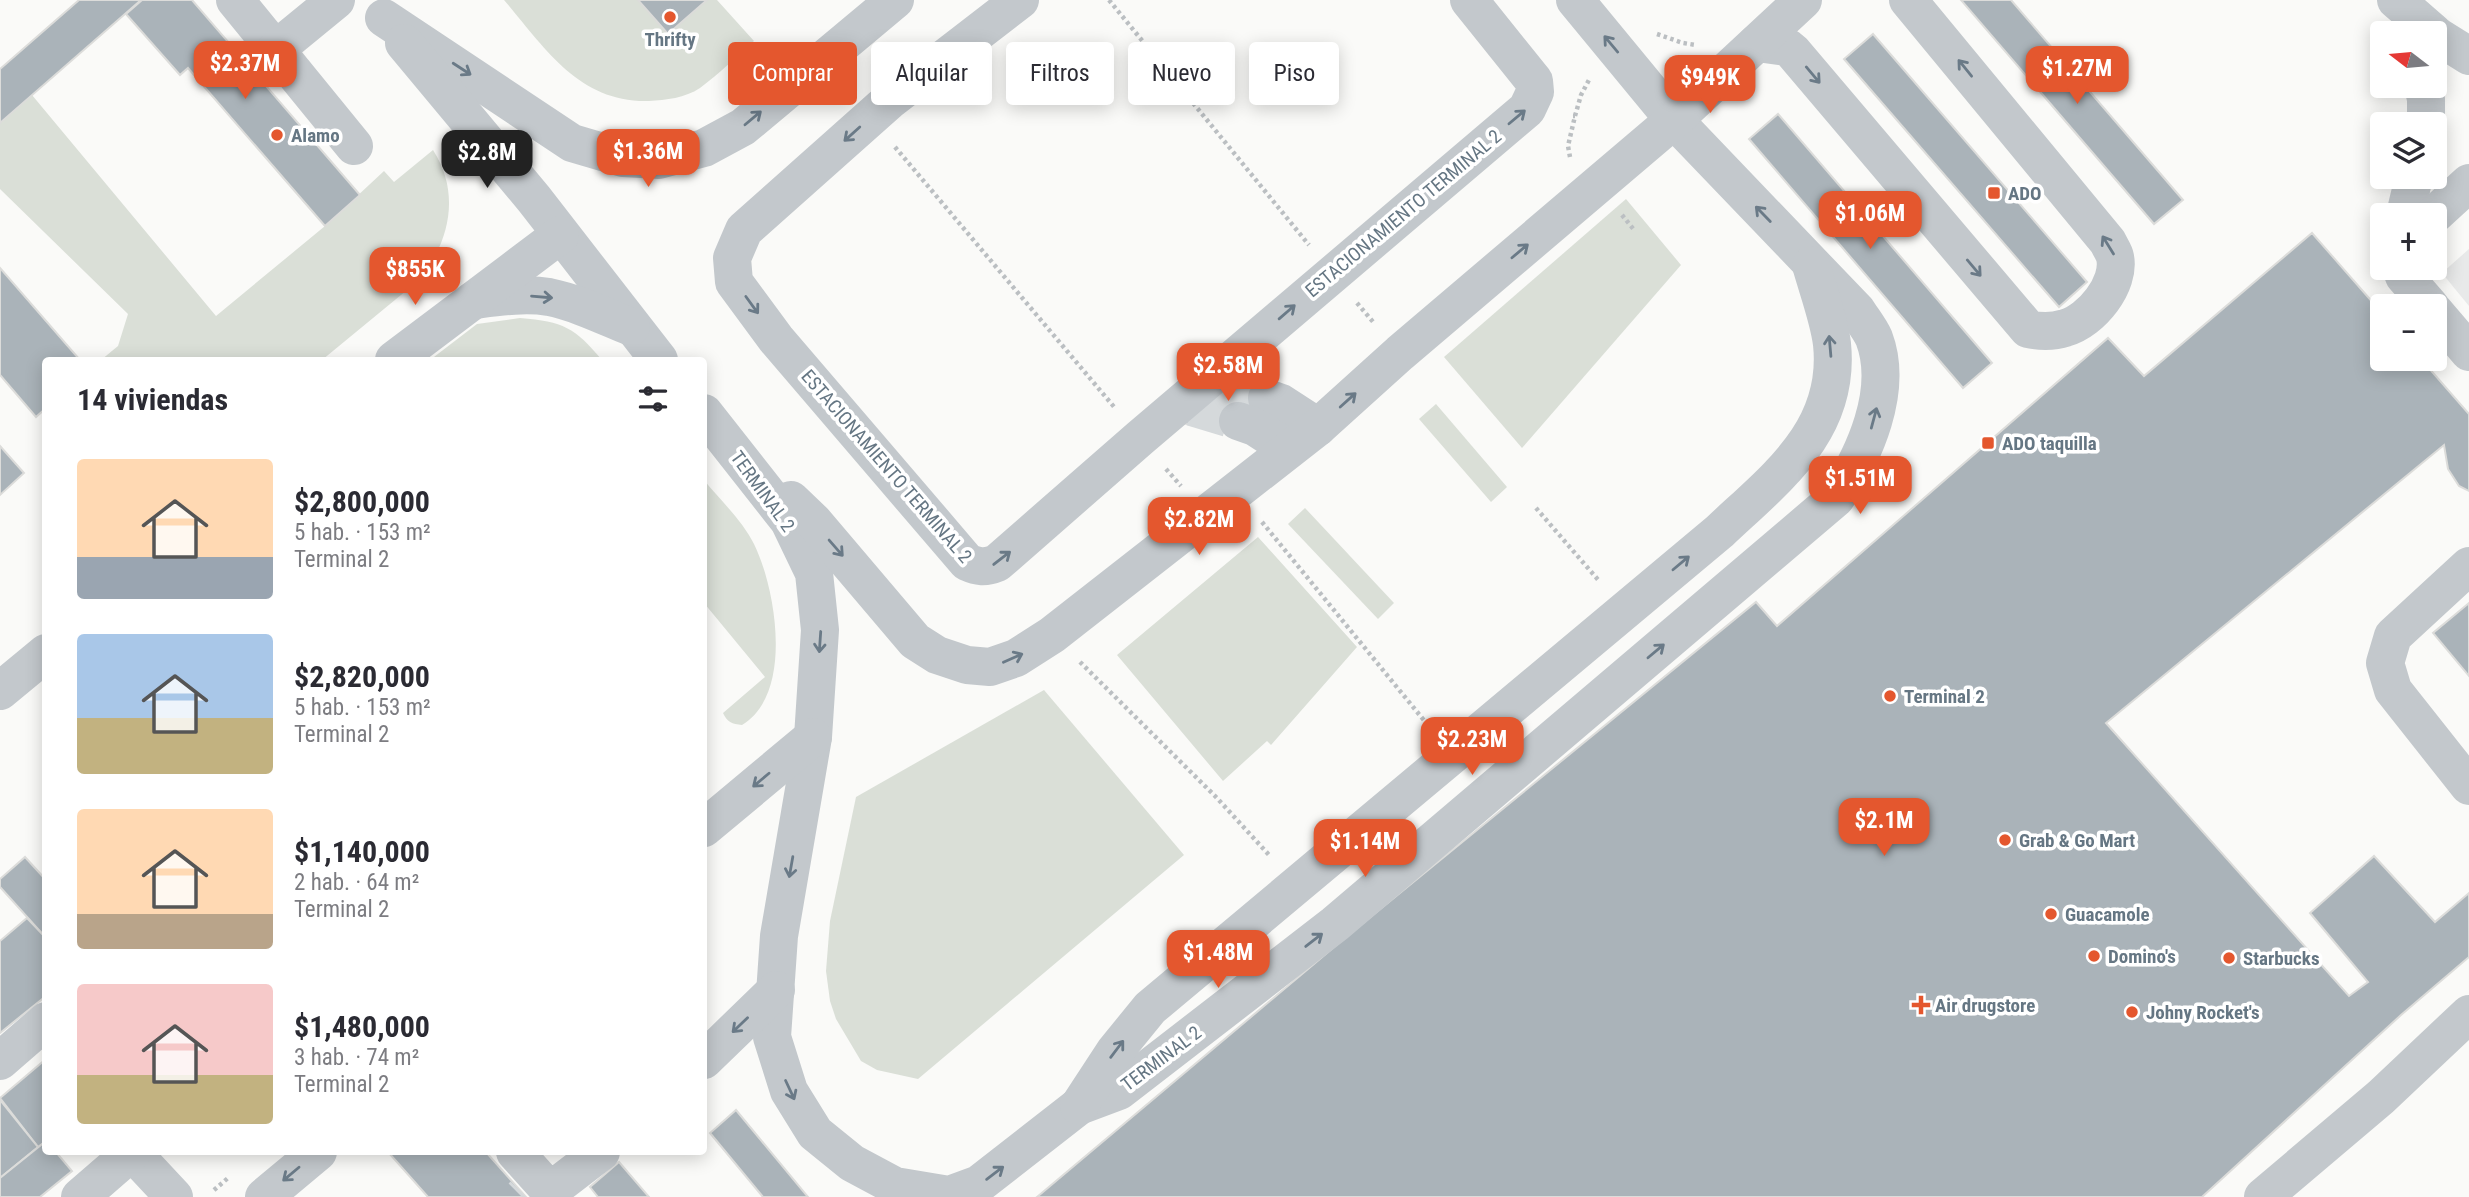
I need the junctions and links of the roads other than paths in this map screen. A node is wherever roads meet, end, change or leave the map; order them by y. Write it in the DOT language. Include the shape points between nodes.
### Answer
graph roads {
  1 [pos="234,0"];
  2 [pos="337,0"];
  3 [pos="895,0"];
  4 [pos="1020,0"];
  5 [pos="1469,0"];
  6 [pos="1575,0"];
  7 [pos="1804,0"];
  8 [pos="1908,0"];
  9 [pos="2394,0"];
  10 [pos="378,9"];
  11 [pos="2402,21"];
  12 [pos="2419,21"];
  13 [pos="2447,42"];
  14 [pos="1757,43"];
  15 [pos="275,50"];
  16 [pos="2469,56"];
  17 [pos="1674,120"];
  18 [pos="354,146"];
  19 [pos="2469,183"];
  20 [pos="2447,203"];
  21 [pos="560,235"];
  22 [pos="1811,262"];
  23 [pos="2407,280"];
  24 [pos="2420,294"];
  25 [pos="474,300"];
  26 [pos="2447,326"];
  27 [pos="632,328"];
  28 [pos="2469,352"];
  29 [pos="398,357"];
  30 [pos="656,357"];
  31 [pos="1267,398"];
  32 [pos="1238,421"];
  33 [pos="711,422"];
  34 [pos="1303,438"];
  35 [pos="2469,566"];
  36 [pos="1573,654"];
  37 [pos="42,656"];
  38 [pos="0,691"];
  39 [pos="1603,695"];
  40 [pos="1552,705"];
  41 [pos="1501,714"];
  42 [pos="813,737"];
  43 [pos="1533,755"];
  44 [pos="2469,786"];
  45 [pos="1404,795"];
  46 [pos="707,825"];
  47 [pos="1438,836"];
  48 [pos="1385,845"];
  49 [pos="1335,854"];
  50 [pos="1364,898"];
  51 [pos="776,990"];
  52 [pos="2469,1014"];
  53 [pos="42,1024"];
  54 [pos="707,1057"];
  55 [pos="0,1061"];
  56 [pos="1079,1106"];
  57 [pos="129,1155"];
  58 [pos="135,1155"];
  59 [pos="314,1155"];
  60 [pos="517,1155"];
  61 [pos="596,1155"];
  62 [pos="80,1197"];
  63 [pos="174,1197"];
  64 [pos="264,1197"];
  65 [pos="2263,1197"];
  1 -- 15 [label="street"];
  2 -- 15 [label="street"];
  10 -- 3 [label="street, one-way" via="572,143 623,158 659,160 704,148 743,127"];
  4 -- 5 [label="street, ESTACIONAMIENTO TERMINAL 2, one-way" via="870,117 744,230 732,258 734,282 784,348 967,562 988,567 1199,394 1332,273 1527,109 1535,92 1534,81"];
  17 -- 6 [label="street, TERMINAL 2, one-way"];
  7 -- 14 [label="street"];
  14 -- 8 [label="street, one-way" via="1793,52 2018,321 2041,332 2068,328 2106,296 2115,273 2115,257 2108,242"];
  9 -- 11 [label="street"];
  9 -- 12 [label="street"];
  10 -- 21 [label="street"];
  13 -- 16 [label="street"];
  14 -- 17 [label="street"];
  15 -- 18 [label="street"];
  22 -- 17 [label="street, TERMINAL 2, one-way"];
  34 -- 17 [label="street, one-way"];
  19 -- 20 [label="street"];
  21 -- 25 [label="street"];
  21 -- 27 [label="street"];
  36 -- 22 [label="street, TERMINAL 2, one-way" via="1792,464 1818,425 1830,383 1832,344"];
  39 -- 22 [label="street, TERMINAL 2, one-way" via="1836,498 1855,469 1878,401 1880,366 1874,338 1857,310"];
  23 -- 24 [label="street"];
  25 -- 27 [label="street, one-way" via="548,297"];
  25 -- 29 [label="street"];
  26 -- 28 [label="street"];
  27 -- 30 [label="street"];
  31 -- 34 [label="street" via="1281,403"];
  32 -- 34 [label="street"];
  33 -- 34 [label="street, one-way" via="814,522 915,640 937,655 990,667 1016,658 1052,635"];
  33 -- 42 [label="street, TERMINAL 2, one-way" via="789,521 814,573 820,630"];
  35 -- 44 [label="street" via="2393,636 2385,663 2393,690"];
  36 -- 40 [label="street"];
  36 -- 41 [label="street, TERMINAL 2"];
  37 -- 38 [label="street"];
  39 -- 40 [label="street"];
  39 -- 43 [label="street, TERMINAL 2"];
  40 -- 41 [label="street"];
  40 -- 43 [label="street"];
  41 -- 45 [label="street, TERMINAL 2"];
  42 -- 46 [label="street, one-way"];
  42 -- 51 [label="street, TERMINAL 2, one-way" via="779,936"];
  43 -- 47 [label="street, TERMINAL 2"];
  45 -- 48 [label="street"];
  45 -- 49 [label="street, TERMINAL 2"];
  47 -- 48 [label="street"];
  47 -- 50 [label="street, TERMINAL 2"];
  48 -- 49 [label="street"];
  48 -- 50 [label="street"];
  56 -- 49 [label="street, TERMINAL 2, one-way" via="1150,1008"];
  56 -- 50 [label="street, TERMINAL 2, one-way" via="1119,1091"];
  51 -- 54 [label="street, one-way"];
  51 -- 56 [label="street, TERMINAL 2, one-way" via="772,1037 789,1091 815,1133 852,1163 895,1186 949,1195 979,1184"];
  52 -- 65 [label="street" via="2381,1097"];
  53 -- 55 [label="street"];
  57 -- 62 [label="street"];
  58 -- 63 [label="street"];
  59 -- 64 [label="street, one-way"];
  60 -- 61 [label="street" via="537,1193"];
}
